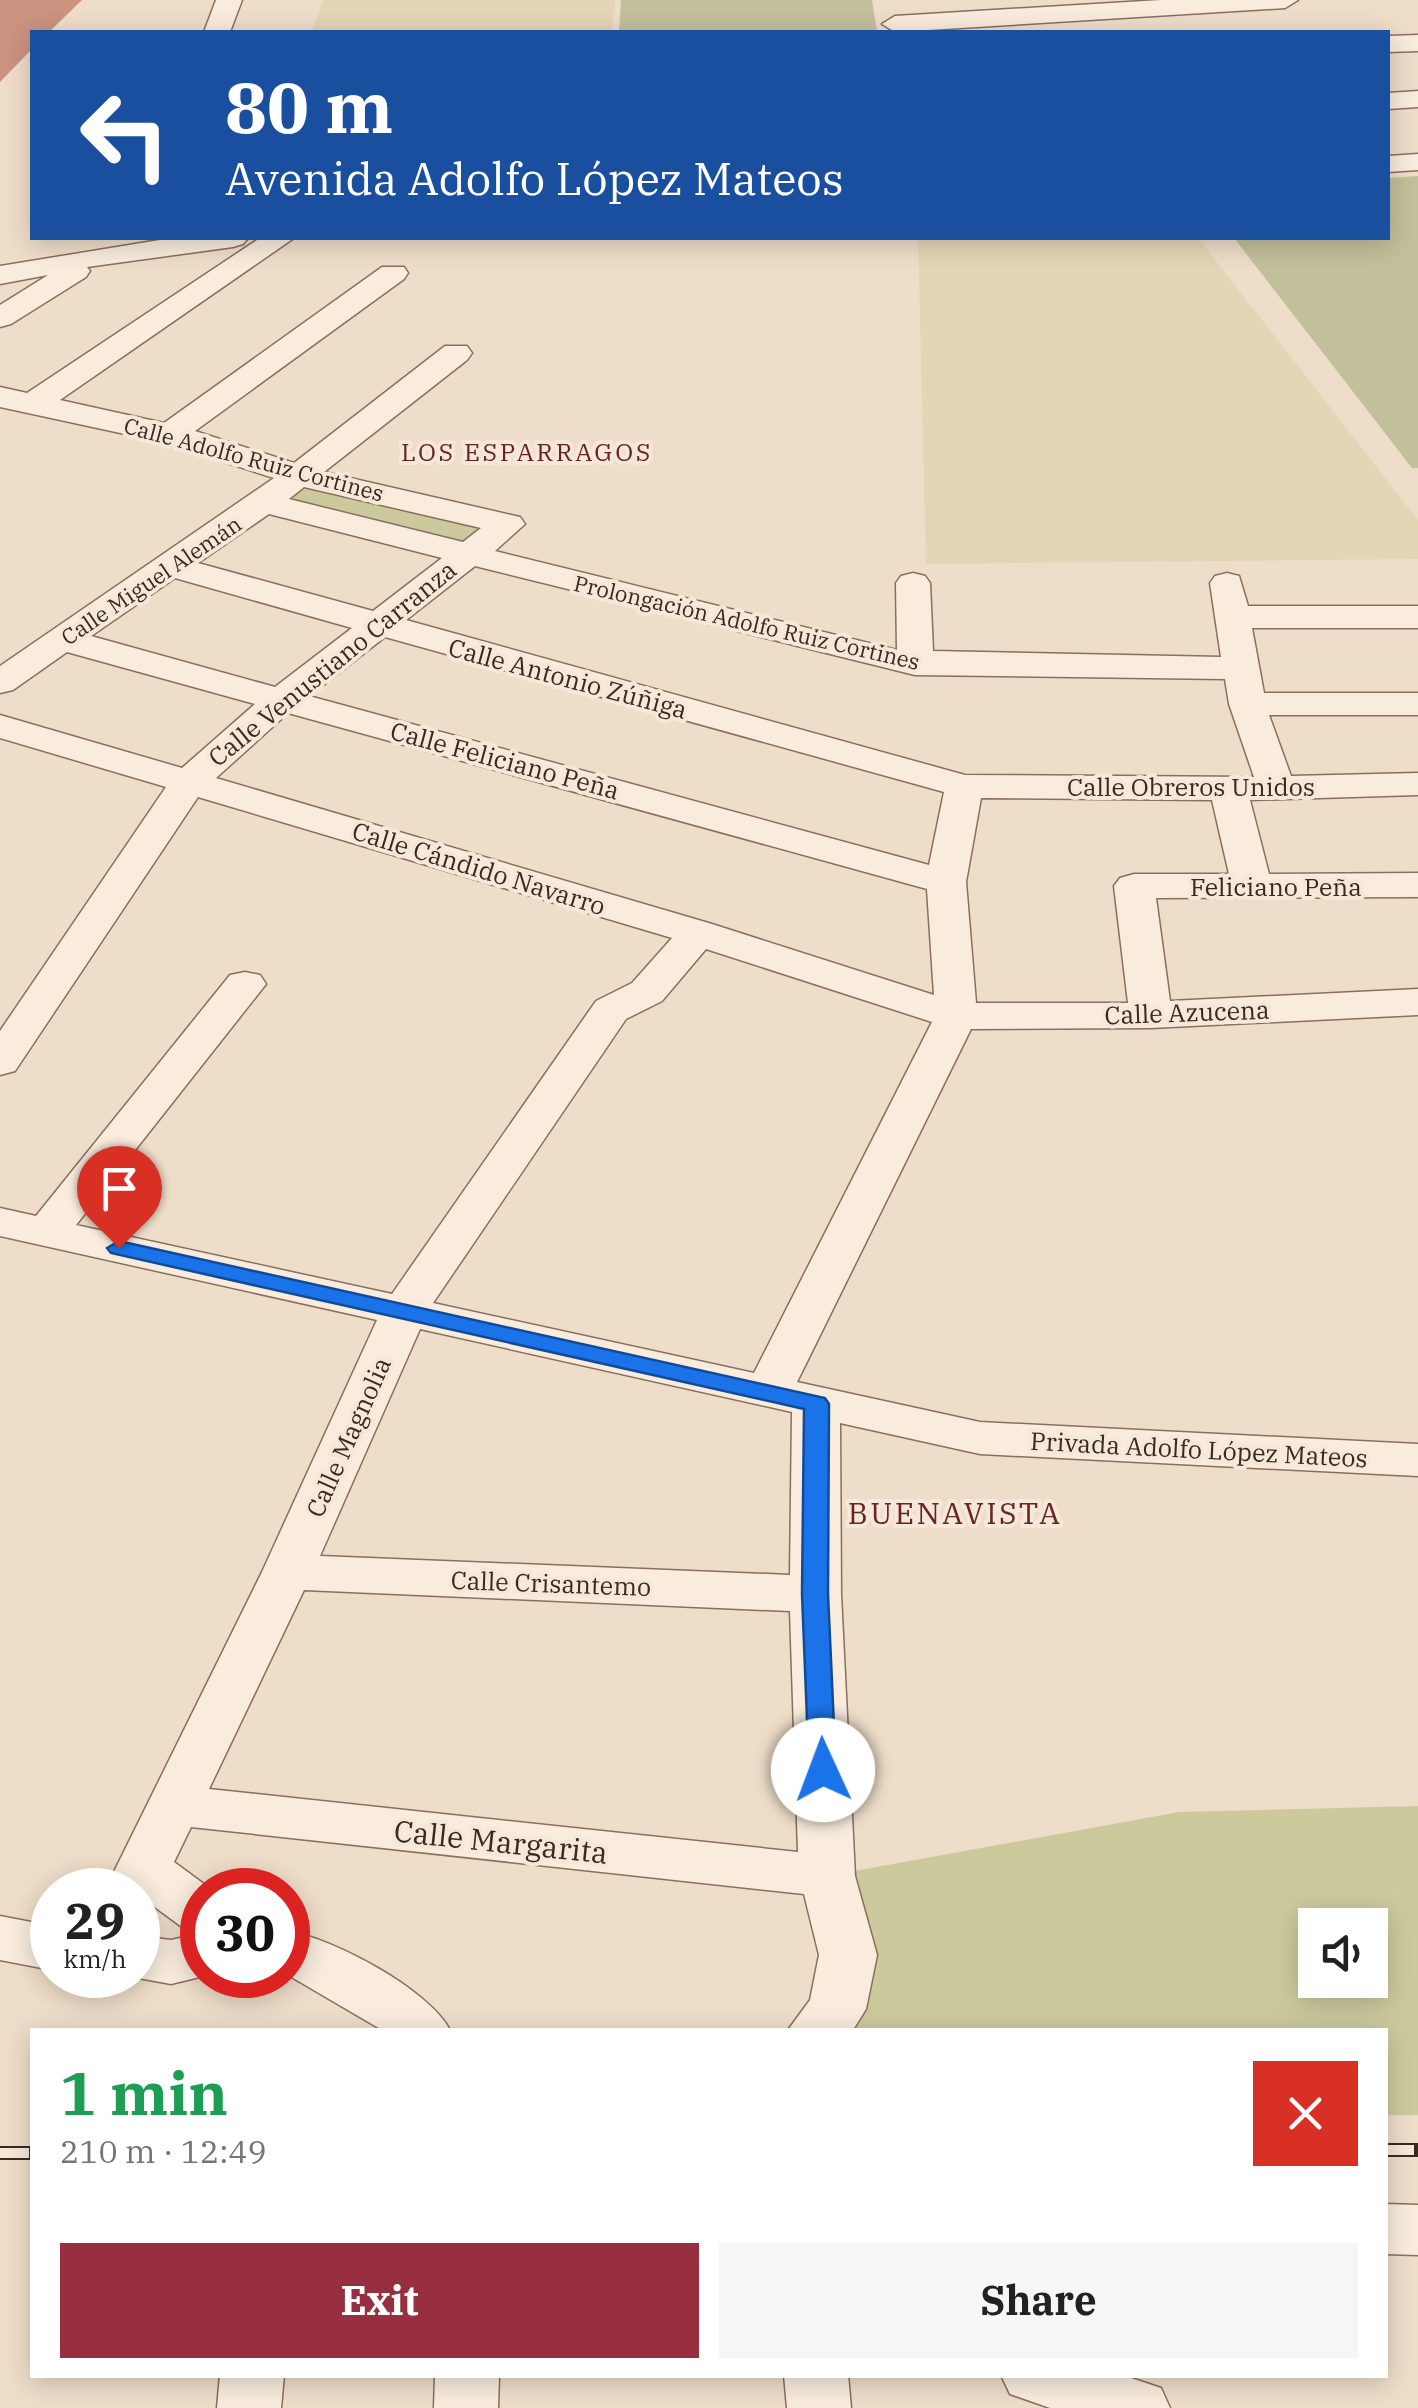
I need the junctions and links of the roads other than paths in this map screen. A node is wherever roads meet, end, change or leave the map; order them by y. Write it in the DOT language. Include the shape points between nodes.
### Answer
graph roads {
  1 [pos="229,0"];
  2 [pos="1290,5"];
  3 [pos="894,19"];
  4 [pos="218,30"];
  5 [pos="1418,43"];
  6 [pos="1390,44"];
  7 [pos="1418,98"];
  8 [pos="1390,101"];
  9 [pos="1418,162"];
  10 [pos="1390,164"];
  11 [pos="201,240"];
  12 [pos="276,240"];
  13 [pos="152,243"];
  14 [pos="100,256"];
  15 [pos="392,273"];
  16 [pos="0,275"];
  17 [pos="0,318"];
  18 [pos="456,353"];
  19 [pos="0,397"];
  20 [pos="33,404"];
  21 [pos="170,434"];
  22 [pos="300,476"];
  23 [pos="262,504"];
  24 [pos="508,524"];
  25 [pos="465,555"];
  26 [pos="173,568"];
  27 [pos="913,583"];
  28 [pos="1418,617"];
  29 [pos="379,626"];
  30 [pos="64,640"];
  31 [pos="916,664"];
  32 [pos="0,682"];
  33 [pos="1244,686"];
  34 [pos="282,699"];
  35 [pos="1418,704"];
  36 [pos="0,726"];
  37 [pos="189,782"];
  38 [pos="1418,784"];
  39 [pos="964,786"];
  40 [pos="1276,786"];
  41 [pos="1228,790"];
  42 [pos="946,882"];
  43 [pos="1418,885"];
  44 [pos="1252,888"];
  45 [pos="698,933"];
  46 [pos="245,984"];
  47 [pos="1418,1002"];
  48 [pos="1151,1015"];
  49 [pos="956,1016"];
  50 [pos="0,1062"];
  51 [pos="0,1222"];
  52 [pos="47,1232"];
  53 [pos="405,1310"];
  54 [pos="792,1398"];
  55 [pos="1418,1460"];
  56 [pos="287,1572"];
  57 [pos="815,1594"];
  58 [pos="175,1805"];
  59 [pos="144,1868"];
  60 [pos="827,1876"];
  61 [pos="0,1938"];
  62 [pos="30,1944"];
  63 [pos="310,1959"];
  64 [pos="827,2019"];
  65 [pos="419,2028"];
  66 [pos="1388,2229"];
  67 [pos="1418,2230"];
  68 [pos="252,2378"];
  69 [pos="467,2378"];
  70 [pos="816,2378"];
  71 [pos="1043,2378"];
  72 [pos="249,2408"];
  73 [pos="466,2408"];
  74 [pos="819,2408"];
  75 [pos="1138,2408"];
  1 -- 4 [label="street"];
  2 -- 3 [label="street"];
  5 -- 6 [label="street"];
  7 -- 8 [label="street"];
  9 -- 10 [label="street"];
  11 -- 13 [label="street"];
  12 -- 20 [label="street"];
  13 -- 14 [label="street"];
  14 -- 16 [label="street"];
  14 -- 17 [label="street"];
  15 -- 21 [label="street"];
  18 -- 22 [label="street, Calle Miguel Alemán"];
  19 -- 20 [label="street, Calle Adolfo Ruiz Cortines"];
  20 -- 21 [label="street, Calle Adolfo Ruiz Cortines"];
  21 -- 22 [label="street, Calle Adolfo Ruiz Cortines"];
  22 -- 23 [label="street, Calle Miguel Alemán"];
  22 -- 24 [label="street, Calle Adolfo Ruiz Cortines"];
  23 -- 25 [label="street, Prolongación Adolfo Ruiz Cortines"];
  23 -- 26 [label="street, Calle Miguel Alemán"];
  24 -- 25 [label="street, Calle Venustiano Carranza"];
  25 -- 29 [label="street, Calle Venustiano Carranza"];
  25 -- 31 [label="street, Prolongación Adolfo Ruiz Cortines"];
  26 -- 29 [label="street, Calle Antonio Zúñiga"];
  26 -- 30 [label="street, Calle Miguel Alemán"];
  27 -- 31 [label="street"];
  28 -- 33 [label="street" via="1229,600"];
  29 -- 34 [label="street, Calle Venustiano Carranza"];
  29 -- 39 [label="street, Calle Antonio Zúñiga"];
  30 -- 32 [label="street, Calle Miguel Alemán"];
  30 -- 34 [label="street, Calle Feliciano Peña"];
  31 -- 33 [label="street, Prolongación Adolfo Ruiz Cortines"];
  33 -- 35 [label="street, Prolongación Adolfo Ruiz Cortines"];
  33 -- 40 [label="street"];
  34 -- 37 [label="street, Calle Venustiano Carranza"];
  34 -- 42 [label="street, Calle Feliciano Peña"];
  36 -- 37 [label="street, Calle Cándido Navarro"];
  37 -- 45 [label="street, Calle Cándido Navarro"];
  37 -- 50 [label="street, Calle Venustiano Carranza"];
  38 -- 40 [label="street, Calle Obreros Unidos"];
  39 -- 41 [label="street, Calle Obreros Unidos"];
  39 -- 42 [label="street"];
  40 -- 41 [label="street, Calle Obreros Unidos"];
  41 -- 44 [label="street"];
  42 -- 49 [label="street"];
  43 -- 44 [label="street, Feliciano Peña"];
  44 -- 48 [label="street, Feliciano Peña" via="1134,886"];
  45 -- 49 [label="street, Calle Cándido Navarro"];
  45 -- 53 [label="street, Calle Magnolia" via="647,992 611,1010"];
  46 -- 52 [label="street"];
  47 -- 48 [label="street, Calle Azucena"];
  48 -- 49 [label="street, Calle Azucena"];
  49 -- 54 [label="street"];
  51 -- 52 [label="street, Privada Adolfo López Mateos"];
  52 -- 53 [label="street, Privada Adolfo López Mateos"];
  53 -- 54 [label="street, Privada Adolfo López Mateos"];
  53 -- 56 [label="street, Calle Magnolia"];
  54 -- 55 [label="street, Privada Adolfo López Mateos" via="980,1438"];
  54 -- 57 [label="street"];
  56 -- 57 [label="street, Calle Crisantemo"];
  56 -- 58 [label="street, Calle Magnolia"];
  57 -- 60 [label="street"];
  58 -- 59 [label="street, Calle Magnolia"];
  58 -- 60 [label="street, Calle Margarita"];
  60 -- 64 [label="street" via="848,1955"];
  61 -- 62 [label="street"];
  63 -- 65 [label="street"];
  66 -- 67 [label="street"];
  68 -- 72 [label="street"];
  69 -- 73 [label="street"];
  70 -- 74 [label="street"];
  71 -- 75 [label="street"];
}
